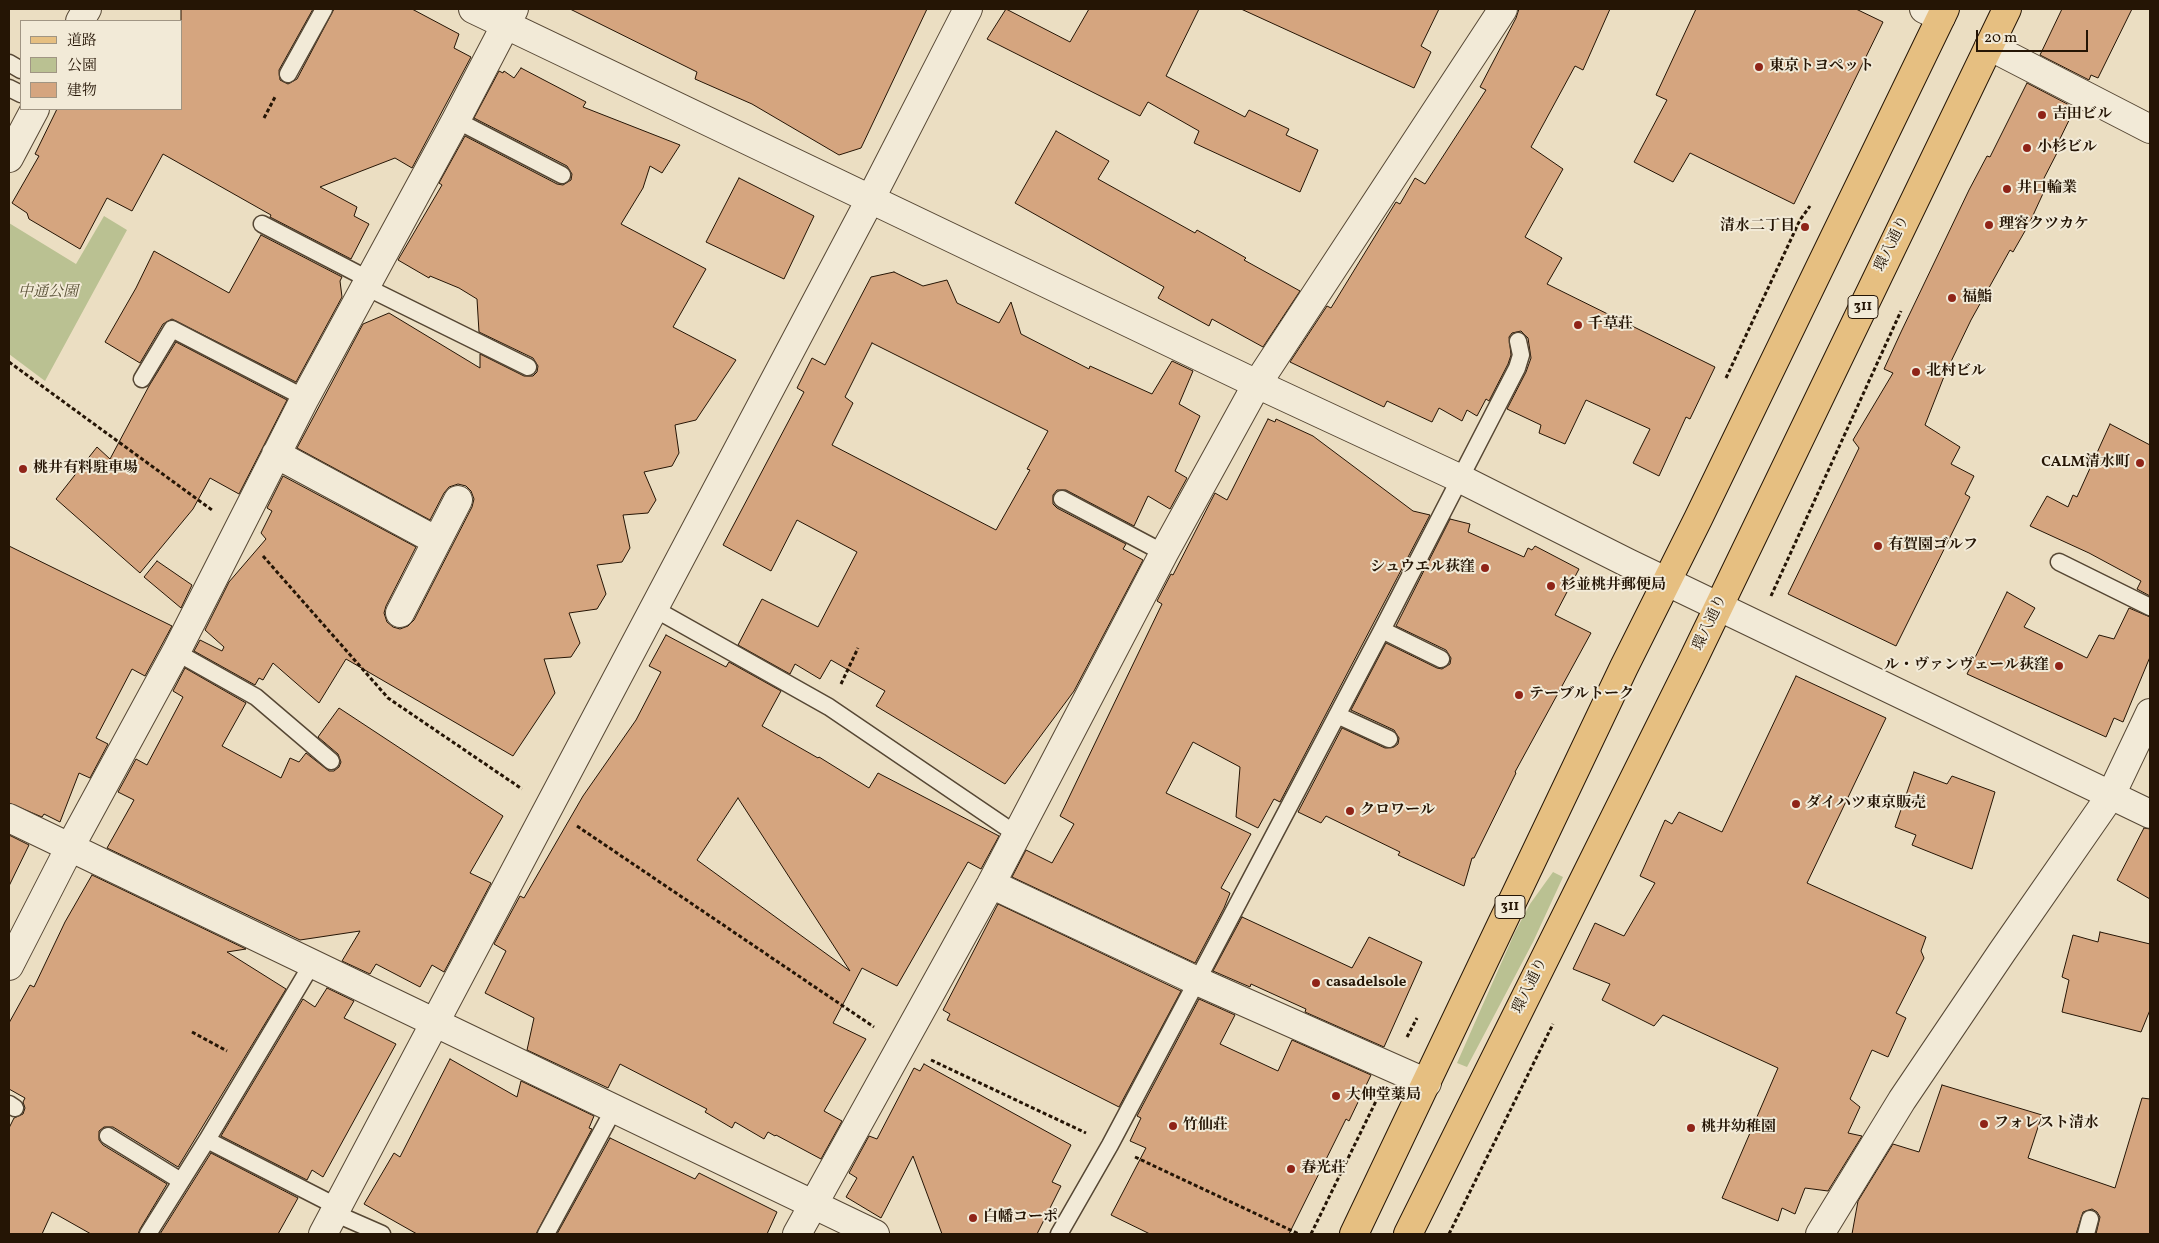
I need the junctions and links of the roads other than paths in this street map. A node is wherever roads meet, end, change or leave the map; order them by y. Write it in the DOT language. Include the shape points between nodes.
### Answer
graph roads {
  1 [pos="87,9"];
  2 [pos="324,9"];
  3 [pos="474,9"];
  4 [pos="968,9"];
  5 [pos="1504,9"];
  6 [pos="2007,9"];
  7 [pos="1937,11"];
  8 [pos="510,16"];
  9 [pos="81,20"];
  10 [pos="1989,46"];
  11 [pos="9,63"];
  12 [pos="20,69"];
  13 [pos="288,74"];
  14 [pos="34,110"];
  15 [pos="456,120"];
  16 [pos="2150,129"];
  17 [pos="9,158"];
  18 [pos="562,175"];
  19 [pos="871,198"];
  20 [pos="262,224"];
  21 [pos="366,283"];
  22 [pos="1518,341"];
  23 [pos="528,367"];
  24 [pos="142,379"];
  25 [pos="1257,384"];
  26 [pos="305,398"];
  27 [pos="276,454"];
  28 [pos="1459,478"];
  29 [pos="1062,499"];
  30 [pos="458,500"];
  31 [pos="437,541"];
  32 [pos="1164,552"];
  33 [pos="2059,562"];
  34 [pos="1667,581"];
  35 [pos="1719,606"];
  36 [pos="2150,607"];
  37 [pos="653,608"];
  38 [pos="400,613"];
  39 [pos="1382,630"];
  40 [pos="176,652"];
  41 [pos="1441,658"];
  42 [pos="2150,713"];
  43 [pos="1337,715"];
  44 [pos="1389,739"];
  45 [pos="331,761"];
  46 [pos="2111,795"];
  47 [pos="2150,814"];
  48 [pos="9,818"];
  49 [pos="1016,834"];
  50 [pos="70,847"];
  51 [pos="991,884"];
  52 [pos="10,959"];
  53 [pos="312,964"];
  54 [pos="1197,981"];
  55 [pos="435,1022"];
  56 [pos="1427,1082"];
  57 [pos="614,1109"];
  58 [pos="108,1136"];
  59 [pos="207,1140"];
  60 [pos="181,1181"];
  61 [pos="813,1204"];
  62 [pos="332,1218"];
  63 [pos="148,1234"];
  64 [pos="382,1234"];
  65 [pos="546,1234"];
  66 [pos="797,1234"];
  67 [pos="875,1234"];
  68 [pos="1059,1234"];
  69 [pos="1354,1234"];
  70 [pos="1408,1234"];
  71 [pos="1820,1234"];
  1 -- 9 [label="street"];
  2 -- 13 [label="lane"];
  3 -- 8 [label="street"];
  4 -- 19 [label="street"];
  5 -- 25 [label="street"];
  6 -- 10 [label="main road, 環八通り / 311"];
  7 -- 34 [label="main road, 311"];
  8 -- 15 [label="street"];
  8 -- 19 [label="street"];
  10 -- 16 [label="street"];
  10 -- 35 [label="main road, 環八通り / 311"];
  11 -- 12 [label="lane"];
  14 -- 17 [label="street"];
  15 -- 18 [label="lane"];
  15 -- 21 [label="street"];
  19 -- 25 [label="street"];
  19 -- 37 [label="street"];
  20 -- 21 [label="lane"];
  21 -- 23 [label="lane"];
  21 -- 26 [label="street"];
  22 -- 28 [label="lane" via="1522,355 1517,368"];
  24 -- 26 [label="lane" via="172,329"];
  25 -- 28 [label="street"];
  25 -- 32 [label="street"];
  26 -- 27 [label="street"];
  27 -- 31 [label="street"];
  27 -- 40 [label="street"];
  28 -- 34 [label="street"];
  28 -- 39 [label="lane"];
  29 -- 32 [label="lane"];
  30 -- 31 [label="street"];
  31 -- 38 [label="street"];
  32 -- 49 [label="street"];
  33 -- 36 [label="lane"];
  34 -- 35 [label="street"];
  34 -- 56 [label="main road, 311"];
  35 -- 46 [label="street"];
  35 -- 70 [label="main road, 環八通り / 311"];
  37 -- 49 [label="lane" via="829,707"];
  37 -- 55 [label="street"];
  39 -- 41 [label="lane"];
  39 -- 43 [label="lane"];
  40 -- 45 [label="lane" via="256,697"];
  40 -- 50 [label="street"];
  42 -- 46 [label="street"];
  43 -- 44 [label="lane"];
  43 -- 54 [label="lane"];
  46 -- 47 [label="street"];
  46 -- 71 [label="street" via="1902,1100"];
  48 -- 50 [label="street"];
  49 -- 51 [label="street"];
  50 -- 52 [label="street"];
  50 -- 53 [label="street"];
  51 -- 54 [label="street"];
  51 -- 61 [label="street"];
  53 -- 55 [label="street"];
  53 -- 59 [label="lane"];
  54 -- 56 [label="street"];
  54 -- 68 [label="lane"];
  55 -- 57 [label="street"];
  55 -- 62 [label="street"];
  56 -- 69 [label="main road, 311"];
  57 -- 61 [label="street"];
  57 -- 65 [label="lane"];
  58 -- 60 [label="lane"];
  59 -- 60 [label="lane"];
  59 -- 62 [label="lane"];
  60 -- 63 [label="lane"];
  61 -- 66 [label="street"];
  61 -- 67 [label="street"];
  62 -- 64 [label="lane"];
}
